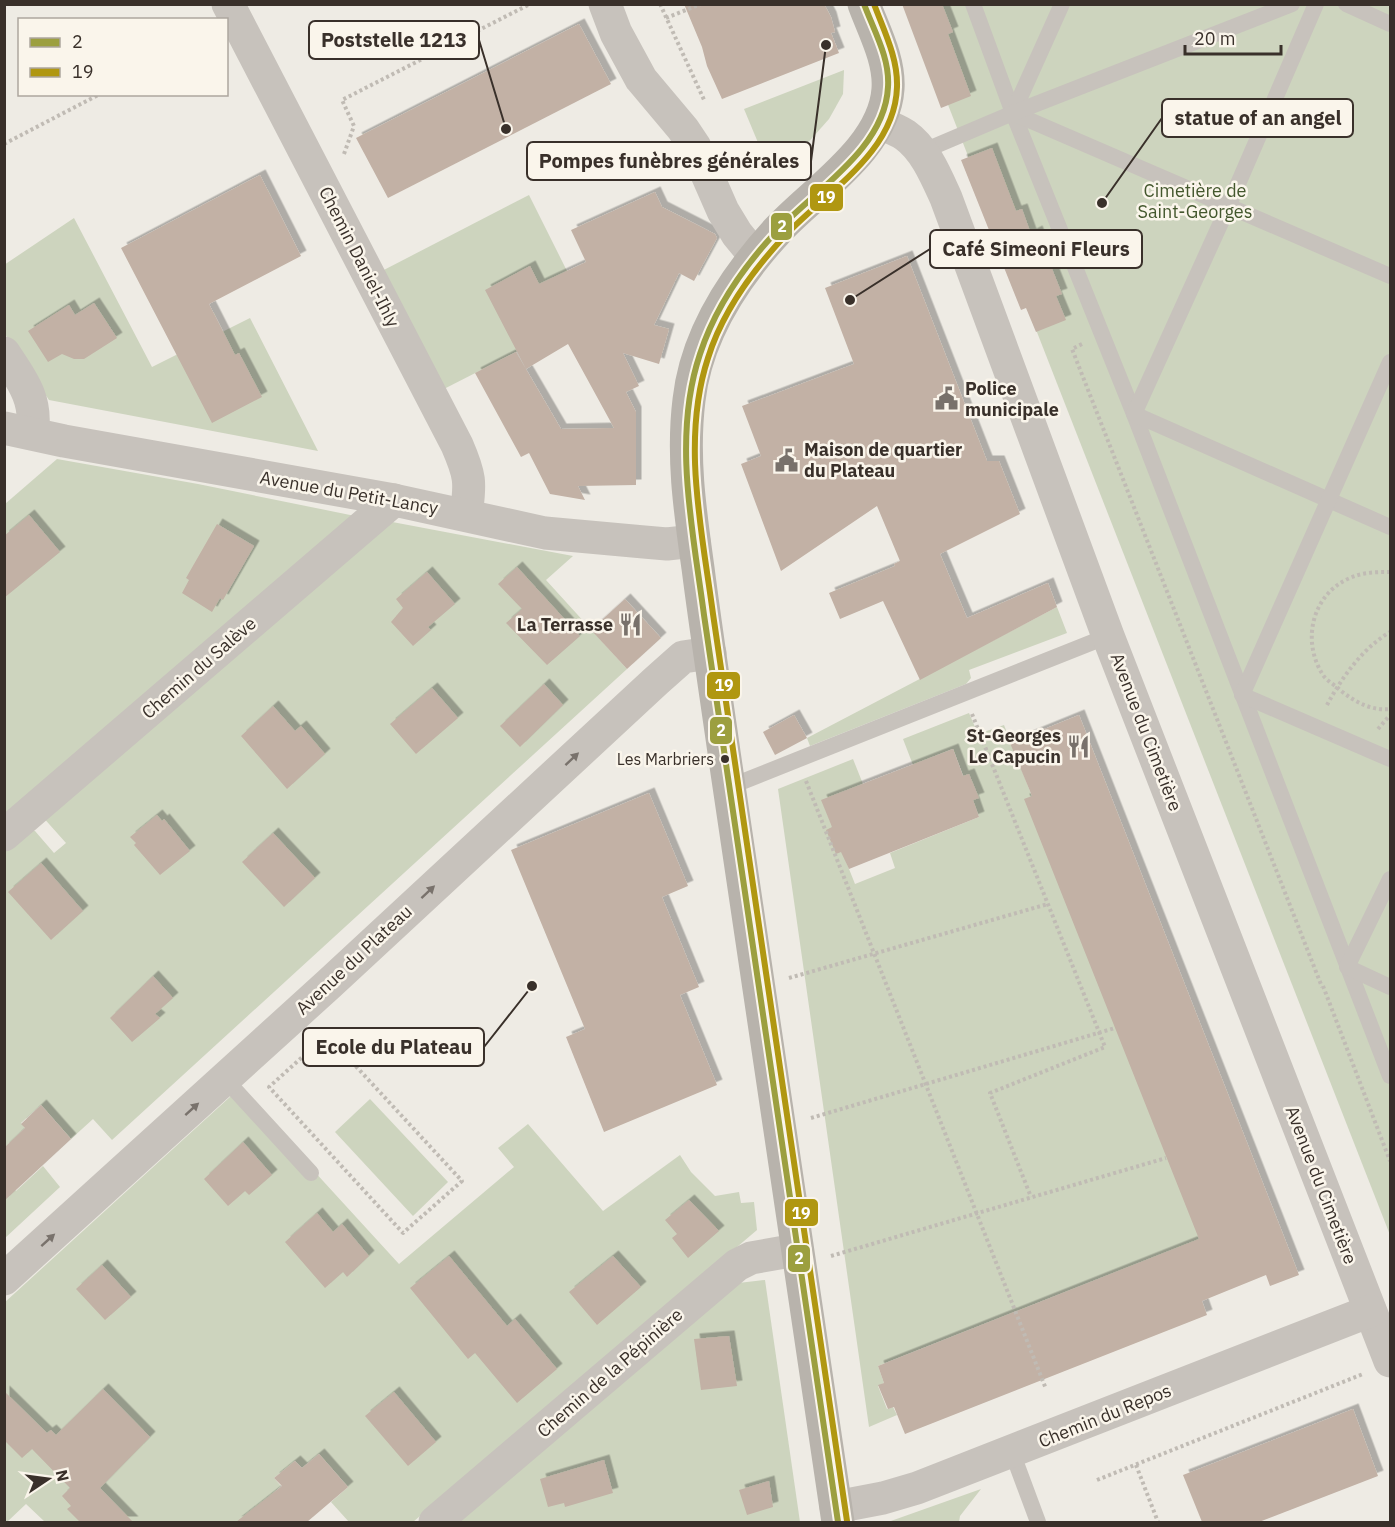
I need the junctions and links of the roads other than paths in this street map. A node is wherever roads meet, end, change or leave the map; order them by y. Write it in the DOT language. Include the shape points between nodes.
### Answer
graph roads {
  1 [pos="228,4"];
  2 [pos="605,4"];
  3 [pos="864,4"];
  4 [pos="973,4"];
  5 [pos="1062,4"];
  6 [pos="1292,4"];
  7 [pos="1316,4"];
  8 [pos="1346,4"];
  9 [pos="1390,24"];
  10 [pos="1013,113"];
  11 [pos="879,123"];
  12 [pos="921,152"];
  13 [pos="1228,207"];
  14 [pos="755,256"];
  15 [pos="1390,276"];
  16 [pos="4,353"];
  17 [pos="1390,362"];
  18 [pos="1134,414"];
  19 [pos="18,430"];
  20 [pos="394,501"];
  21 [pos="1330,501"];
  22 [pos="466,515"];
  23 [pos="1390,527"];
  24 [pos="694,541"];
  25 [pos="1108,636"];
  26 [pos="710,653"];
  27 [pos="1242,695"];
  28 [pos="1390,759"];
  29 [pos="729,787"];
  30 [pos="4,835"];
  31 [pos="1390,879"];
  32 [pos="1349,972"];
  33 [pos="1390,987"];
  34 [pos="1390,1076"];
  35 [pos="225,1079"];
  36 [pos="311,1173"];
  37 [pos="810,1254"];
  38 [pos="4,1279"];
  39 [pos="1370,1311"];
  40 [pos="1377,1367"];
  41 [pos="1012,1452"];
  42 [pos="837,1515"];
  43 [pos="435,1522"];
  44 [pos="1038,1522"];
  1 -- 22 [label="street, Chemin Daniel-Ihly" via="468,469"];
  2 -- 14 [label="street" via="641,79 695,147 723,211"];
  3 -- 11 [label="street" via="886,65 888,86"];
  4 -- 10 [label="lane"];
  5 -- 10 [label="lane"];
  6 -- 10 [label="lane"];
  7 -- 13 [label="lane"];
  8 -- 9 [label="lane"];
  10 -- 12 [label="lane"];
  10 -- 13 [label="lane"];
  10 -- 18 [label="lane"];
  11 -- 12 [label="street, Avenue du Cimetière" via="906,135"];
  11 -- 14 [label="street" via="848,163"];
  12 -- 25 [label="street, Avenue du Cimetière" via="946,198"];
  13 -- 15 [label="lane"];
  13 -- 18 [label="lane"];
  14 -- 24 [label="street" via="734,284 707,334 689,395 685,462"];
  16 -- 19 [label="street" via="23,382 35,417"];
  17 -- 21 [label="lane"];
  18 -- 21 [label="lane"];
  18 -- 27 [label="lane"];
  19 -- 20 [label="street, Avenue du Petit-Lancy"];
  20 -- 22 [label="street, Avenue du Petit-Lancy"];
  20 -- 30 [label="street, Chemin du Salève"];
  21 -- 23 [label="lane"];
  21 -- 27 [label="lane"];
  22 -- 24 [label="street, Avenue du Petit-Lancy" via="545,533 668,544"];
  24 -- 26 [label="street"];
  25 -- 29 [label="lane"];
  25 -- 39 [label="street, Avenue du Cimetière"];
  26 -- 29 [label="street"];
  35 -- 26 [label="street, Avenue du Plateau, one-way" via="676,663 683,657"];
  27 -- 28 [label="lane"];
  27 -- 32 [label="lane"];
  29 -- 37 [label="street"];
  31 -- 32 [label="lane"];
  32 -- 33 [label="lane"];
  32 -- 34 [label="lane"];
  35 -- 36 [label="lane"];
  38 -- 35 [label="street, Avenue du Plateau, one-way"];
  37 -- 42 [label="street"];
  37 -- 43 [label="street, Chemin de la Pépinière" via="751,1258 737,1265"];
  39 -- 40 [label="street, Avenue du Cimetière"];
  39 -- 41 [label="street, Chemin du Repos"];
  41 -- 42 [label="street, Chemin du Repos"];
  41 -- 44 [label="lane"];
}
